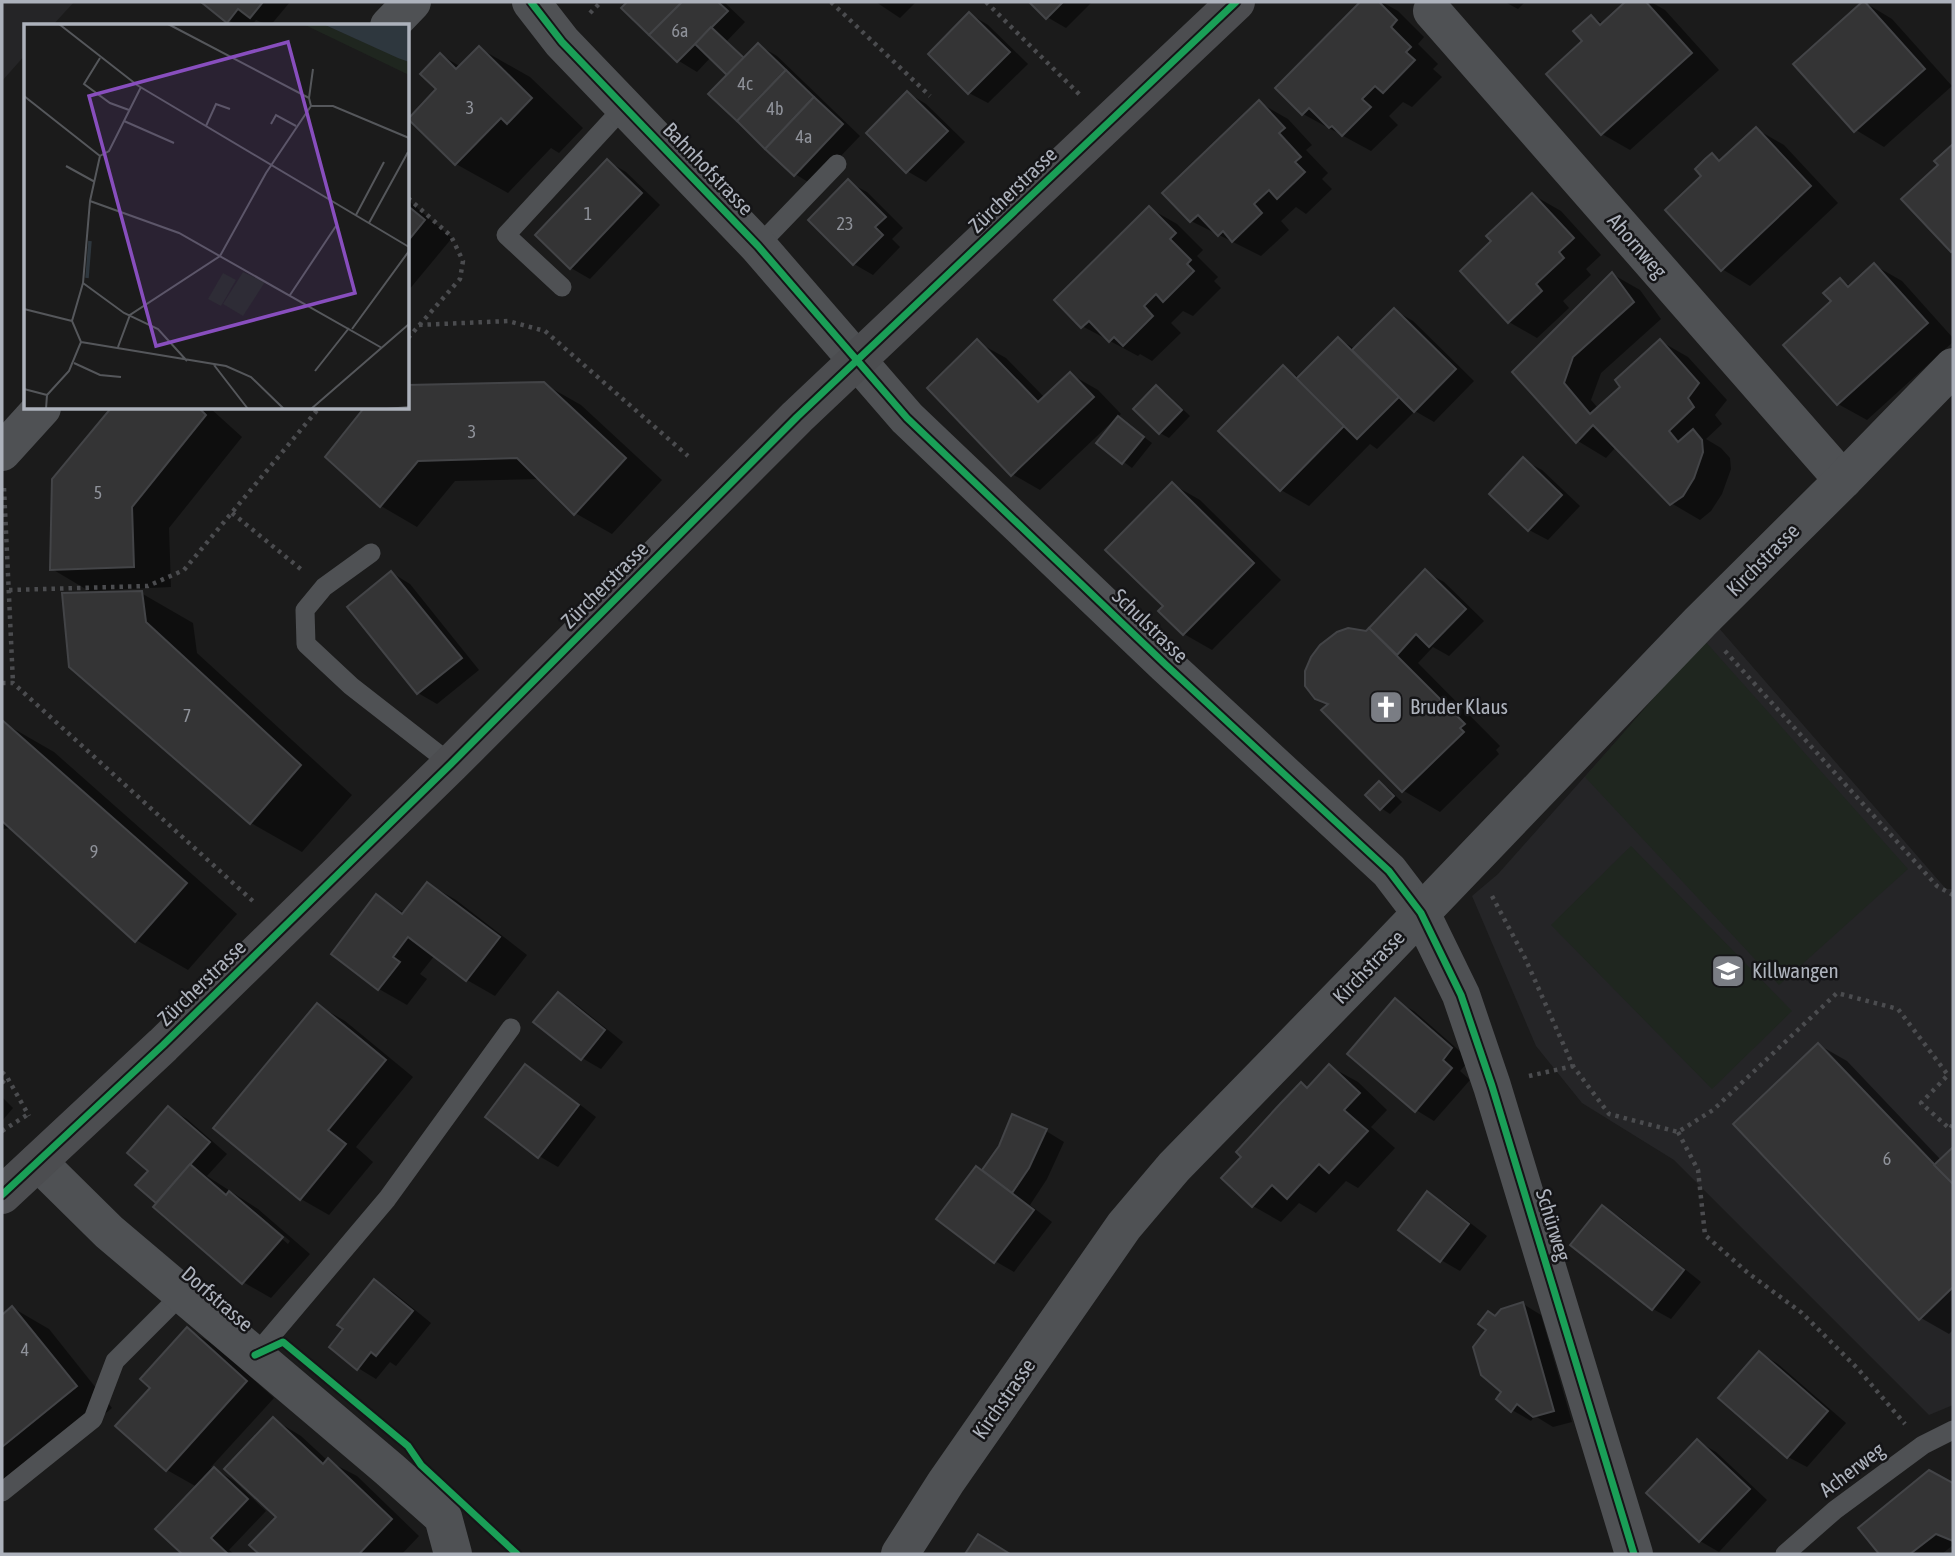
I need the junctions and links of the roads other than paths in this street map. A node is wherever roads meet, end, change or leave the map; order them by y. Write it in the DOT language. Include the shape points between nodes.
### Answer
graph roads {
  1 [pos="412,2"];
  2 [pos="531,2"];
  3 [pos="1236,2"];
  4 [pos="1432,11"];
  5 [pos="391,24"];
  6 [pos="624,107"];
  7 [pos="838,164"];
  8 [pos="758,246"];
  9 [pos="562,287"];
  10 [pos="857,362"];
  11 [pos="1953,367"];
  12 [pos="40,410"];
  13 [pos="2,452"];
  14 [pos="1843,480"];
  15 [pos="371,553"];
  16 [pos="452,764"];
  17 [pos="1421,913"];
  18 [pos="511,1028"];
  19 [pos="38,1162"];
  20 [pos="2,1195"];
  21 [pos="183,1293"];
  22 [pos="255,1355"];
  23 [pos="1953,1430"];
  24 [pos="2,1492"];
  25 [pos="453,1554"];
  26 [pos="900,1554"];
  27 [pos="1634,1554"];
  28 [pos="1785,1554"];
  1 -- 5 [label="street"];
  2 -- 6 [label="street, Bahnhofstrasse"];
  3 -- 10 [label="main road, Zürcherstrasse"];
  4 -- 14 [label="street, Ahornweg"];
  6 -- 8 [label="street, Bahnhofstrasse"];
  6 -- 9 [label="lane" via="506,235"];
  7 -- 8 [label="lane"];
  8 -- 10 [label="street, Bahnhofstrasse"];
  10 -- 16 [label="main road, Zürcherstrasse"];
  10 -- 17 [label="street, Schulstrasse" via="907,418 1389,871"];
  11 -- 14 [label="street, Kirchstrasse"];
  12 -- 13 [label="street"];
  14 -- 17 [label="street, Kirchstrasse"];
  15 -- 16 [label="lane" via="324,587 305,610 306,644 351,686"];
  16 -- 19 [label="main road, Zürcherstrasse"];
  17 -- 26 [label="street, Kirchstrasse" via="1174,1167 1124,1226"];
  17 -- 27 [label="street, Schürweg" via="1461,995 1492,1086"];
  18 -- 22 [label="lane" via="387,1199"];
  19 -- 20 [label="main road, Zürcherstrasse"];
  19 -- 21 [label="street, Dorfstrasse" via="109,1232"];
  21 -- 22 [label="street, Dorfstrasse"];
  21 -- 24 [label="lane" via="115,1361 93,1419"];
  22 -- 25 [label="street, Dorfstrasse" via="443,1517"];
  23 -- 28 [label="lane, Acherweg" via="1923,1445 1835,1510"];
}
